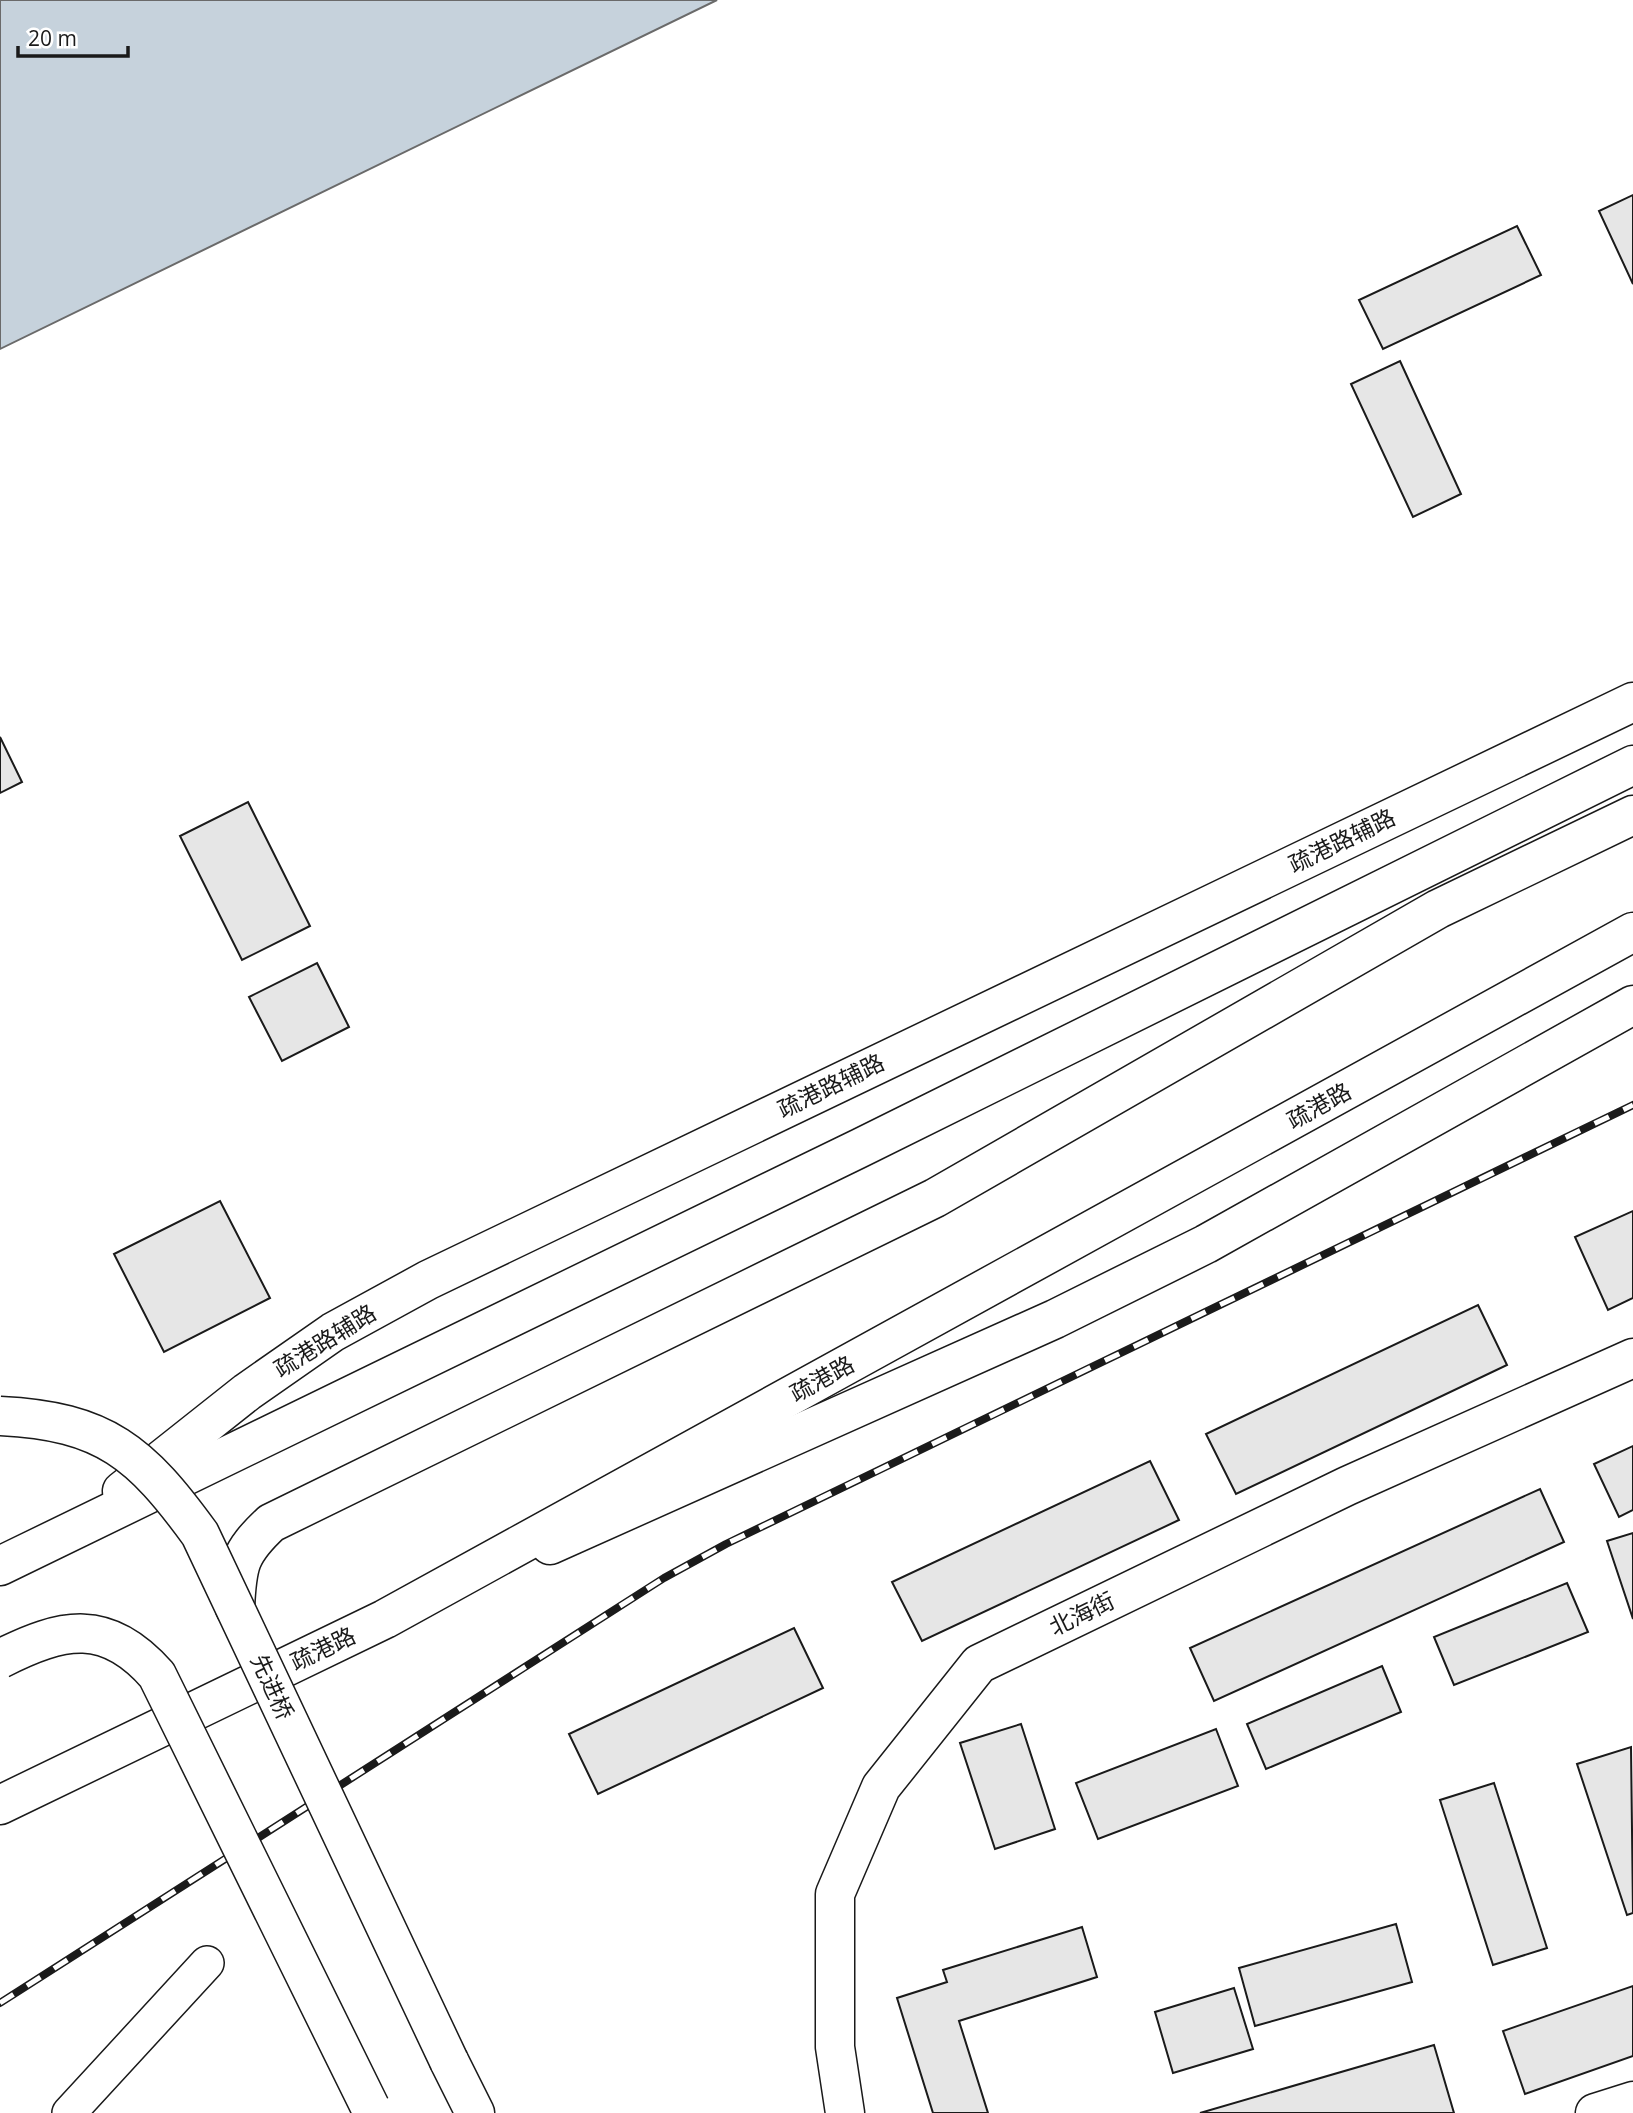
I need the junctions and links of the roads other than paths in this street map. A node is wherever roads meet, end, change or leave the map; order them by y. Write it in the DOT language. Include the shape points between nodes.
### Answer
graph roads {
  1 [pos="1633,702"];
  2 [pos="1633,765"];
  3 [pos="1633,815"];
  4 [pos="1633,932"];
  5 [pos="1633,1005"];
  6 [pos="1633,1358"];
  7 [pos="0,1416"];
  8 [pos="67,1534"];
  9 [pos="0,1566"];
  10 [pos="235,1608"];
  11 [pos="385,1619"];
  12 [pos="0,1659"];
  13 [pos="0,1805"];
  14 [pos="206,1963"];
  15 [pos="1633,2101"];
  16 [pos="475,2108"];
  17 [pos="372,2110"];
  18 [pos="69,2113"];
  19 [pos="845,2113"];
  20 [pos="1595,2113"];
  1 -- 8 [label="main road, 疏港路辅路" via="428,1280 333,1332 247,1392"];
  2 -- 8 [label="main road"];
  3 -- 10 [label="main road" via="1438,909 935,1198 271,1523 247,1546 236,1576"];
  4 -- 11 [label="main road, 疏港路"];
  5 -- 11 [label="main road" via="1206,1244 1055,1319"];
  6 -- 19 [label="main road, 北海街" via="1347,1486 979,1664 881,1787 835,1894 835,2046"];
  7 -- 10 [label="main road, 先进桥, bridge" via="34,1418 88,1431 132,1453 172,1495 200,1534"];
  8 -- 9 [label="main road"];
  10 -- 16 [label="main road, 先进桥, bridge"];
  11 -- 13 [label="main road, 疏港路"];
  12 -- 17 [label="main road, bridge" via="46,1638 80,1631 112,1637 139,1654 157,1675"];
  14 -- 18 [label="street"];
  15 -- 20 [label="main road"];
}
